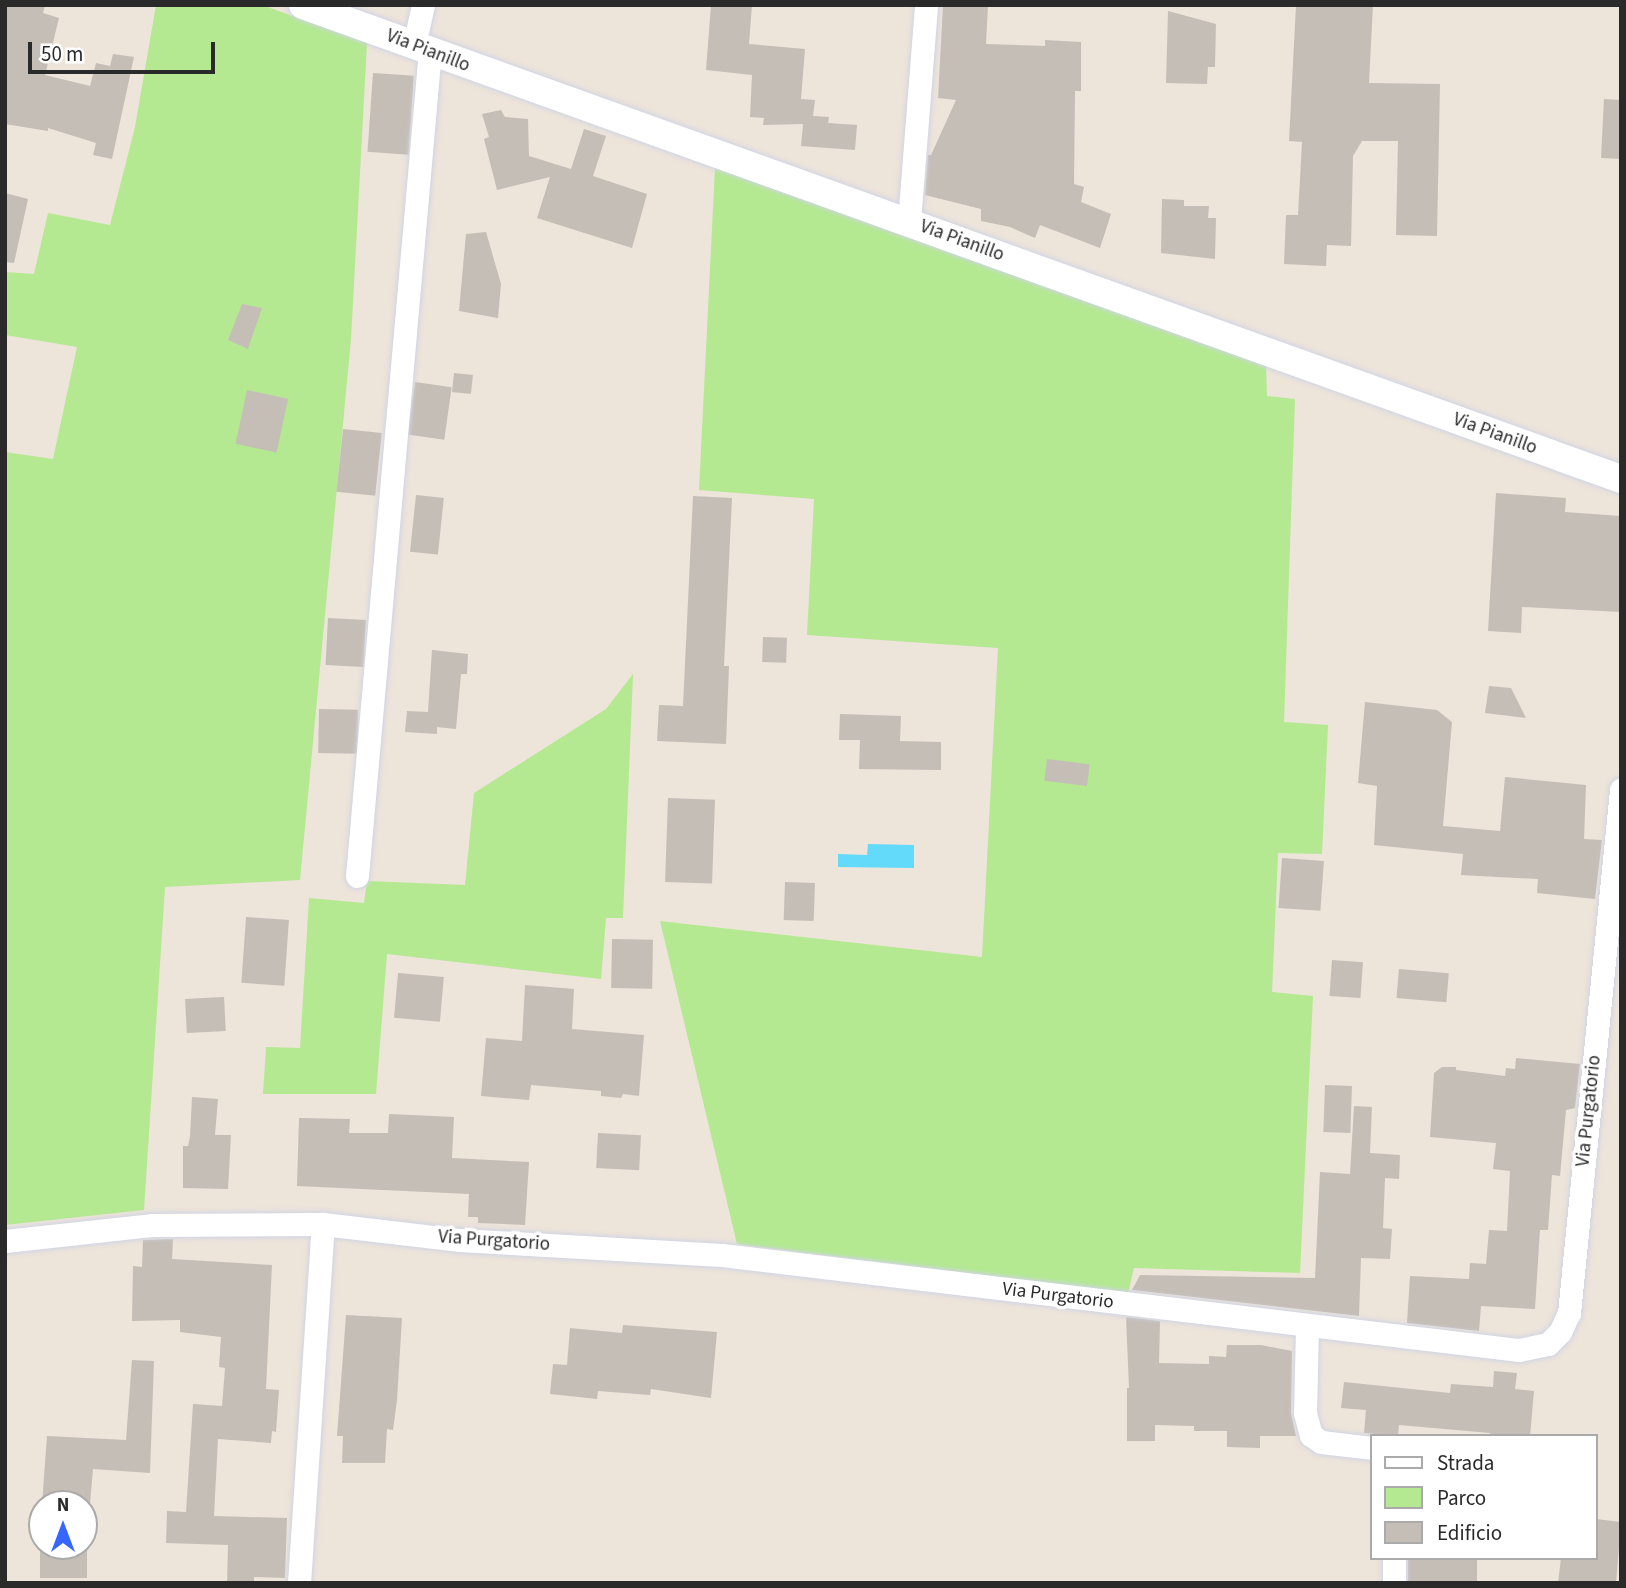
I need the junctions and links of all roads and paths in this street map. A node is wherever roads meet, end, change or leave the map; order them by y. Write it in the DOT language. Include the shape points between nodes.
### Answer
graph roads {
  1 [pos="303,5"];
  2 [pos="423,5"];
  3 [pos="926,5"];
  4 [pos="422,47"];
  5 [pos="909,222"];
  6 [pos="1621,478"];
  7 [pos="1621,790"];
  8 [pos="357,876"];
  9 [pos="323,1224"];
  10 [pos="5,1241"];
  11 [pos="1307,1327"];
  12 [pos="1370,1448"];
  13 [pos="1394,1560"];
  14 [pos="299,1583"];
  15 [pos="1394,1583"];
  1 -- 4 [label="street, Via Pianillo"];
  2 -- 4 [label="street"];
  3 -- 5 [label="street"];
  4 -- 5 [label="street, Via Pianillo"];
  4 -- 8 [label="street"];
  5 -- 6 [label="street, Via Pianillo"];
  7 -- 11 [label="street, Via Purgatorio" via="1569,1313 1560,1332 1548,1344 1519,1350"];
  9 -- 10 [label="street, Via Purgatorio" via="153,1224"];
  9 -- 11 [label="street, Via Purgatorio" via="460,1240 722,1255"];
  9 -- 14 [label="street"];
  11 -- 12 [label="street" via="1305,1413 1311,1435 1321,1442"];
  13 -- 15 [label="street"];
}
